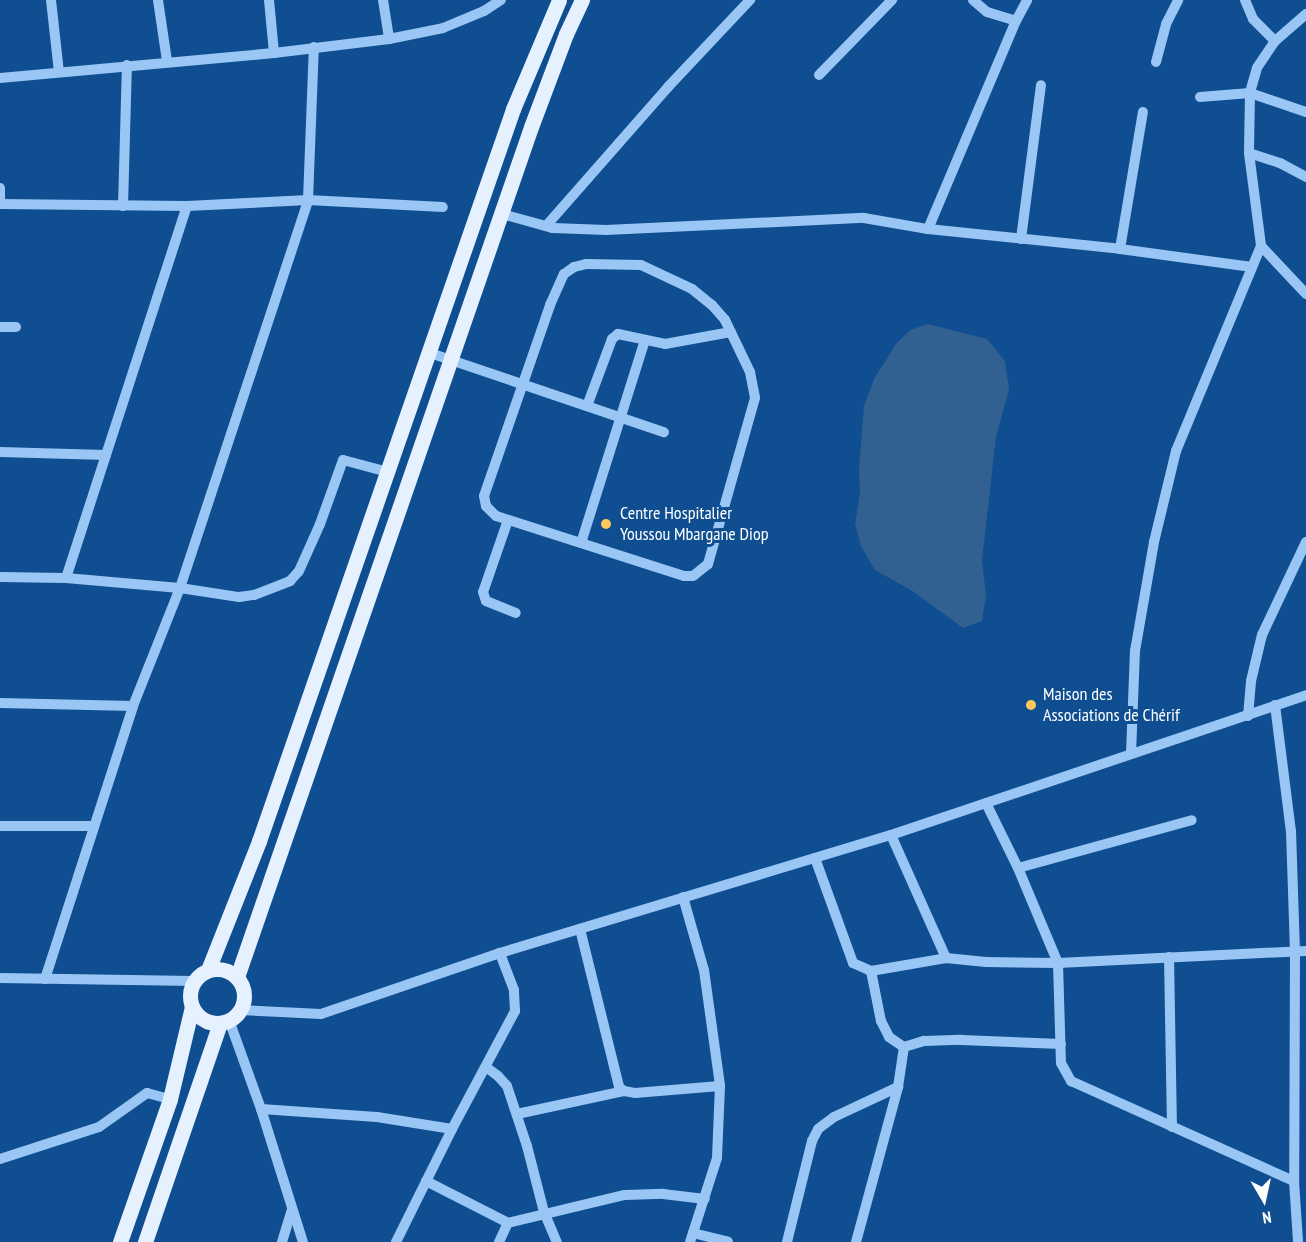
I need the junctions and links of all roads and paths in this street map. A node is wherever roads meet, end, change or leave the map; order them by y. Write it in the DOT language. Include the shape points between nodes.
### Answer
graph roads {
  1 [pos="51,0"];
  2 [pos="158,0"];
  3 [pos="268,0"];
  4 [pos="383,0"];
  5 [pos="501,0"];
  6 [pos="559,0"];
  7 [pos="582,0"];
  8 [pos="750,0"];
  9 [pos="892,0"];
  10 [pos="973,0"];
  11 [pos="1027,0"];
  12 [pos="1178,0"];
  13 [pos="1245,0"];
  14 [pos="1306,14"];
  15 [pos="1016,21"];
  16 [pos="389,39"];
  17 [pos="1275,41"];
  18 [pos="314,48"];
  19 [pos="274,52"];
  20 [pos="167,61"];
  21 [pos="1156,62"];
  22 [pos="127,65"];
  23 [pos="59,72"];
  24 [pos="819,75"];
  25 [pos="0,78"];
  26 [pos="1041,85"];
  27 [pos="1250,93"];
  28 [pos="1200,97"];
  29 [pos="1143,112"];
  30 [pos="1306,112"];
  31 [pos="1249,153"];
  32 [pos="1306,177"];
  33 [pos="0,188"];
  34 [pos="308,200"];
  35 [pos="0,204"];
  36 [pos="123,206"];
  37 [pos="187,206"];
  38 [pos="443,207"];
  39 [pos="502,214"];
  40 [pos="546,226"];
  41 [pos="928,229"];
  42 [pos="1021,239"];
  43 [pos="1261,246"];
  44 [pos="1120,249"];
  45 [pos="1252,267"];
  46 [pos="1306,294"];
  47 [pos="0,327"];
  48 [pos="16,327"];
  49 [pos="730,332"];
  50 [pos="645,340"];
  51 [pos="430,353"];
  52 [pos="452,360"];
  53 [pos="523,385"];
  54 [pos="587,406"];
  55 [pos="621,417"];
  56 [pos="664,432"];
  57 [pos="0,452"];
  58 [pos="106,455"];
  59 [pos="388,472"];
  60 [pos="508,520"];
  61 [pos="1306,542"];
  62 [pos="581,543"];
  63 [pos="0,577"];
  64 [pos="66,578"];
  65 [pos="180,588"];
  66 [pos="516,613"];
  67 [pos="1306,695"];
  68 [pos="0,703"];
  69 [pos="1275,705"];
  70 [pos="133,706"];
  71 [pos="1248,716"];
  72 [pos="1131,754"];
  73 [pos="986,803"];
  74 [pos="1192,820"];
  75 [pos="0,826"];
  76 [pos="94,826"];
  77 [pos="891,835"];
  78 [pos="815,858"];
  79 [pos="1018,868"];
  80 [pos="683,897"];
  81 [pos="580,929"];
  82 [pos="1300,951"];
  83 [pos="500,953"];
  84 [pos="1169,957"];
  85 [pos="946,958"];
  86 [pos="1058,963"];
  87 [pos="208,970"];
  88 [pos="871,971"];
  89 [pos="237,977"];
  90 [pos="0,978"];
  91 [pos="45,979"];
  92 [pos="194,981"];
  93 [pos="192,1007"];
  94 [pos="230,1018"];
  95 [pos="1061,1044"];
  96 [pos="904,1047"];
  97 [pos="486,1067"];
  98 [pos="720,1086"];
  99 [pos="898,1087"];
  100 [pos="624,1091"];
  101 [pos="170,1098"];
  102 [pos="261,1109"];
  103 [pos="517,1114"];
  104 [pos="1172,1127"];
  105 [pos="452,1128"];
  106 [pos="0,1159"];
  107 [pos="426,1181"];
  108 [pos="1294,1181"];
  109 [pos="705,1199"];
  110 [pos="292,1209"];
  111 [pos="544,1212"];
  112 [pos="508,1223"];
  113 [pos="692,1238"];
  114 [pos="120,1242"];
  115 [pos="145,1242"];
  116 [pos="282,1242"];
  117 [pos="303,1242"];
  118 [pos="396,1242"];
  119 [pos="499,1242"];
  120 [pos="557,1242"];
  121 [pos="728,1242"];
  122 [pos="787,1242"];
  123 [pos="856,1242"];
  124 [pos="1298,1242"];
  1 -- 23 [label="street"];
  2 -- 20 [label="street"];
  3 -- 19 [label="street"];
  4 -- 16 [label="street"];
  5 -- 16 [label="street" via="443,28"];
  6 -- 51 [label="main road" via="513,109"];
  7 -- 39 [label="main road" via="546,83"];
  8 -- 40 [label="street"];
  9 -- 24 [label="street"];
  10 -- 15 [label="street" via="987,12"];
  11 -- 15 [label="street"];
  12 -- 21 [label="street" via="1166,24"];
  13 -- 17 [label="street" via="1253,19"];
  14 -- 17 [label="street"];
  15 -- 41 [label="street"];
  16 -- 18 [label="street"];
  17 -- 27 [label="street" via="1257,68"];
  18 -- 19 [label="street"];
  18 -- 34 [label="street"];
  19 -- 20 [label="street"];
  20 -- 22 [label="street"];
  22 -- 23 [label="street"];
  22 -- 36 [label="street"];
  23 -- 25 [label="street"];
  26 -- 42 [label="street"];
  27 -- 28 [label="street"];
  27 -- 30 [label="street"];
  27 -- 31 [label="street"];
  29 -- 44 [label="street"];
  31 -- 32 [label="street"];
  31 -- 43 [label="street"];
  33 -- 35 [label="street"];
  34 -- 37 [label="street"];
  34 -- 38 [label="street"];
  34 -- 65 [label="street"];
  35 -- 36 [label="street"];
  36 -- 37 [label="street"];
  37 -- 58 [label="street"];
  39 -- 40 [label="street"];
  39 -- 52 [label="main road"];
  40 -- 41 [label="street" via="571,230 650,229 864,218"];
  41 -- 42 [label="street"];
  42 -- 44 [label="street"];
  43 -- 45 [label="street"];
  43 -- 46 [label="street"];
  44 -- 45 [label="street"];
  45 -- 72 [label="street" via="1176,451 1154,542 1135,651"];
  47 -- 48 [label="street"];
  49 -- 50 [label="street" via="678,343"];
  49 -- 53 [label="street" via="712,305 692,289 641,265 574,267 560,280"];
  49 -- 62 [label="street" via="750,372 755,398 708,564 693,576 684,576"];
  50 -- 54 [label="street" via="618,334 612,339"];
  50 -- 55 [label="street"];
  51 -- 52 [label="street"];
  51 -- 59 [label="main road"];
  52 -- 53 [label="street"];
  52 -- 89 [label="main road"];
  53 -- 54 [label="street"];
  53 -- 60 [label="street" via="484,496 486,506 496,516"];
  54 -- 55 [label="street"];
  55 -- 56 [label="street"];
  55 -- 62 [label="street"];
  57 -- 58 [label="street"];
  58 -- 64 [label="street"];
  59 -- 65 [label="street" via="343,460 320,524 299,571 290,581 239,597"];
  59 -- 87 [label="main road" via="259,841"];
  60 -- 62 [label="street"];
  60 -- 66 [label="street" via="483,592 486,602"];
  61 -- 71 [label="street" via="1262,635 1251,681"];
  63 -- 64 [label="street"];
  64 -- 65 [label="street"];
  65 -- 70 [label="street"];
  67 -- 69 [label="street"];
  68 -- 70 [label="street"];
  69 -- 71 [label="street"];
  69 -- 82 [label="street" via="1292,831"];
  70 -- 76 [label="street"];
  71 -- 72 [label="street"];
  72 -- 73 [label="street"];
  73 -- 77 [label="street"];
  73 -- 79 [label="street"];
  74 -- 79 [label="street"];
  75 -- 76 [label="street"];
  76 -- 91 [label="street"];
  77 -- 78 [label="street"];
  77 -- 85 [label="street"];
  78 -- 80 [label="street"];
  78 -- 88 [label="street" via="853,963"];
  79 -- 86 [label="street"];
  80 -- 81 [label="street"];
  80 -- 98 [label="street" via="704,970"];
  81 -- 83 [label="street"];
  81 -- 100 [label="street" via="617,1084"];
  82 -- 84 [label="street"];
  82 -- 108 [label="street"];
  83 -- 94 [label="street" via="321,1014"];
  83 -- 97 [label="street" via="514,990 515,1011"];
  84 -- 86 [label="street"];
  84 -- 104 [label="street"];
  85 -- 86 [label="street"];
  85 -- 88 [label="street"];
  86 -- 95 [label="street"];
  87 -- 89 [label="main road" via="224,969"];
  87 -- 92 [label="main road"];
  88 -- 96 [label="street" via="881,1021 889,1037"];
  89 -- 94 [label="main road" via="244,993"];
  90 -- 91 [label="street"];
  91 -- 92 [label="street"];
  92 -- 93 [label="main road"];
  93 -- 94 [label="main road" via="209,1022"];
  93 -- 101 [label="main road"];
  94 -- 102 [label="street"];
  94 -- 115 [label="main road"];
  95 -- 96 [label="street" via="961,1040 924,1041"];
  95 -- 104 [label="street" via="1061,1063 1071,1081"];
  96 -- 99 [label="street"];
  97 -- 103 [label="street" via="503,1080"];
  97 -- 105 [label="street"];
  98 -- 100 [label="street"];
  98 -- 109 [label="street" via="719,1146"];
  99 -- 122 [label="street" via="834,1117 818,1129"];
  99 -- 123 [label="street"];
  100 -- 103 [label="street"];
  101 -- 106 [label="street" via="147,1093 99,1127"];
  101 -- 114 [label="main road"];
  102 -- 105 [label="street" via="321,1111"];
  102 -- 110 [label="street"];
  103 -- 111 [label="street"];
  104 -- 108 [label="street"];
  105 -- 107 [label="street"];
  107 -- 112 [label="street"];
  107 -- 118 [label="street"];
  108 -- 124 [label="street"];
  109 -- 111 [label="street" via="625,1195"];
  109 -- 113 [label="street"];
  110 -- 116 [label="street"];
  110 -- 117 [label="street"];
  111 -- 112 [label="street"];
  111 -- 120 [label="street"];
  112 -- 119 [label="street"];
  113 -- 121 [label="street"];
}
